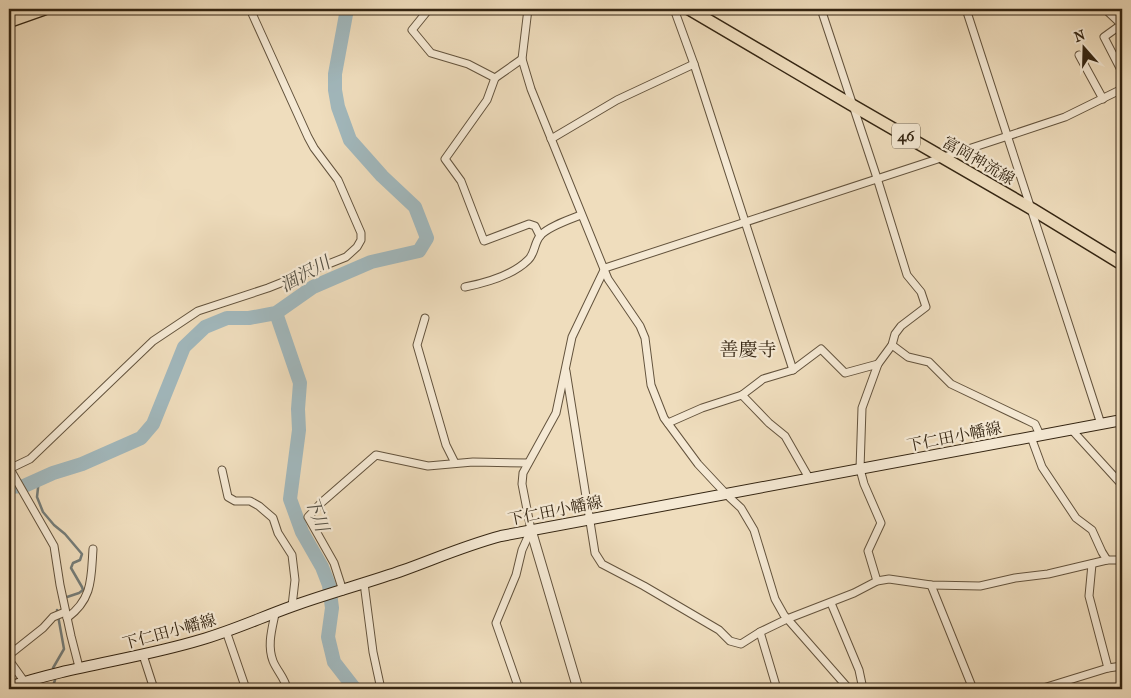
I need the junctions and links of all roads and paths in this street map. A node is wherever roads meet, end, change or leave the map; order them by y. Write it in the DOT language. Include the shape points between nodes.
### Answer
graph roads {
  1 [pos="43,9"];
  2 [pos="250,9"];
  3 [pos="429,9"];
  4 [pos="528,9"];
  5 [pos="674,9"];
  6 [pos="689,9"];
  7 [pos="820,9"];
  8 [pos="966,9"];
  9 [pos="1105,9"];
  10 [pos="9,21"];
  11 [pos="1122,25"];
  12 [pos="1080,55"];
  13 [pos="522,59"];
  14 [pos="694,64"];
  15 [pos="1122,72"];
  16 [pos="495,78"];
  17 [pos="1122,90"];
  18 [pos="1103,98"];
  19 [pos="852,105"];
  20 [pos="1008,136"];
  21 [pos="551,139"];
  22 [pos="944,159"];
  23 [pos="877,178"];
  24 [pos="1032,209"];
  25 [pos="582,215"];
  26 [pos="744,223"];
  27 [pos="540,236"];
  28 [pos="1120,260"];
  29 [pos="605,268"];
  30 [pos="465,287"];
  31 [pos="425,318"];
  32 [pos="892,345"];
  33 [pos="878,364"];
  34 [pos="565,367"];
  35 [pos="793,370"];
  36 [pos="742,395"];
  37 [pos="1122,420"];
  38 [pos="668,423"];
  39 [pos="1102,424"];
  40 [pos="1071,430"];
  41 [pos="1035,436"];
  42 [pos="455,463"];
  43 [pos="528,463"];
  44 [pos="860,469"];
  45 [pos="10,470"];
  46 [pos="222,470"];
  47 [pos="809,478"];
  48 [pos="1122,485"];
  49 [pos="727,495"];
  50 [pos="591,518"];
  51 [pos="531,530"];
  52 [pos="93,549"];
  53 [pos="1107,560"];
  54 [pos="1122,560"];
  55 [pos="1092,564"];
  56 [pos="876,581"];
  57 [pos="364,583"];
  58 [pos="931,585"];
  59 [pos="340,591"];
  60 [pos="830,602"];
  61 [pos="292,606"];
  62 [pos="275,614"];
  63 [pos="66,615"];
  64 [pos="787,619"];
  65 [pos="226,632"];
  66 [pos="760,632"];
  67 [pos="9,655"];
  68 [pos="143,655"];
  69 [pos="9,660"];
  70 [pos="1122,666"];
  71 [pos="80,667"];
  72 [pos="1108,668"];
  73 [pos="24,682"];
  74 [pos="9,687"];
  75 [pos="154,689"];
  76 [pos="246,689"];
  77 [pos="287,689"];
  78 [pos="382,689"];
  79 [pos="519,689"];
  80 [pos="578,689"];
  81 [pos="777,689"];
  82 [pos="849,689"];
  83 [pos="863,689"];
  84 [pos="974,689"];
  85 [pos="1040,689"];
  1 -- 10 [label="highway"];
  2 -- 45 [label="street" via="311,143 338,180 361,233 357,247 346,257 198,311 153,341 30,459"];
  3 -- 16 [label="street" via="412,30 431,53 468,64"];
  4 -- 13 [label="street"];
  5 -- 14 [label="street"];
  6 -- 19 [label="main road, 富岡神流線 / 46"];
  7 -- 19 [label="street"];
  8 -- 20 [label="street"];
  9 -- 11 [label="street"];
  11 -- 15 [label="street" via="1104,37"];
  12 -- 18 [label="street"];
  13 -- 16 [label="street"];
  13 -- 21 [label="street"];
  14 -- 21 [label="street" via="618,100"];
  14 -- 26 [label="street"];
  16 -- 27 [label="street" via="487,100 445,159 461,181 484,240 529,224 535,226"];
  17 -- 18 [label="street"];
  18 -- 20 [label="street" via="1065,117"];
  19 -- 22 [label="main road, 富岡神流線 / 46"];
  19 -- 23 [label="street"];
  20 -- 22 [label="street"];
  20 -- 24 [label="street"];
  21 -- 25 [label="street"];
  22 -- 23 [label="street"];
  22 -- 24 [label="main road, 富岡神流線 / 46"];
  23 -- 26 [label="street"];
  23 -- 32 [label="street" via="907,275 921,292 926,307 901,326"];
  24 -- 28 [label="main road, 富岡神流線 / 46"];
  24 -- 39 [label="street"];
  25 -- 27 [label="street"];
  25 -- 29 [label="street"];
  26 -- 29 [label="street"];
  26 -- 35 [label="street"];
  27 -- 30 [label="street" via="530,258 523,264 490,282"];
  29 -- 34 [label="street" via="572,337"];
  29 -- 38 [label="street" via="608,279 645,338 651,385"];
  31 -- 42 [label="street" via="417,345 446,445"];
  32 -- 33 [label="street"];
  32 -- 41 [label="street" via="908,357 929,362 951,384 1034,424"];
  33 -- 35 [label="street" via="845,373 821,348"];
  33 -- 44 [label="street" via="862,408"];
  34 -- 43 [label="street" via="556,413"];
  34 -- 50 [label="street"];
  35 -- 36 [label="street" via="763,379"];
  36 -- 38 [label="street"];
  36 -- 47 [label="street" via="785,436"];
  37 -- 39 [label="main road, 下仁田小幡線"];
  38 -- 49 [label="street" via="698,464"];
  39 -- 40 [label="main road, 下仁田小幡線"];
  40 -- 41 [label="main road, 下仁田小幡線"];
  40 -- 48 [label="street"];
  41 -- 44 [label="main road, 下仁田小幡線"];
  41 -- 53 [label="street" via="1042,467 1076,518 1092,530"];
  42 -- 43 [label="street"];
  42 -- 59 [label="street" via="428,466 376,455 321,502 308,517 334,563"];
  43 -- 51 [label="street" via="522,484"];
  44 -- 47 [label="main road, 下仁田小幡線"];
  44 -- 56 [label="street" via="881,523 868,551"];
  45 -- 63 [label="street" via="54,546"];
  46 -- 61 [label="street" via="228,497 235,501 250,501 273,518 292,555 295,580"];
  47 -- 49 [label="main road, 下仁田小幡線"];
  49 -- 50 [label="main road, 下仁田小幡線"];
  49 -- 64 [label="street" via="741,508 754,530 775,599"];
  50 -- 51 [label="main road, 下仁田小幡線"];
  50 -- 66 [label="street" via="595,554 602,564 711,625 730,640 741,644"];
  51 -- 57 [label="main road, 下仁田小幡線" via="465,546"];
  51 -- 79 [label="street" via="496,623"];
  51 -- 80 [label="street"];
  52 -- 63 [label="street" via="91,583 81,606"];
  53 -- 54 [label="street"];
  53 -- 55 [label="street"];
  55 -- 58 [label="street" via="980,586"];
  55 -- 72 [label="street" via="1089,596"];
  56 -- 58 [label="street" via="889,579"];
  56 -- 60 [label="street"];
  57 -- 59 [label="main road, 下仁田小幡線"];
  57 -- 78 [label="street" via="373,652"];
  58 -- 84 [label="street"];
  59 -- 61 [label="main road, 下仁田小幡線"];
  60 -- 64 [label="street"];
  60 -- 83 [label="street" via="859,670"];
  61 -- 62 [label="main road, 下仁田小幡線"];
  62 -- 65 [label="main road, 下仁田小幡線"];
  62 -- 77 [label="street" via="269,645"];
  63 -- 67 [label="street" via="53,617"];
  63 -- 71 [label="street"];
  64 -- 66 [label="street"];
  64 -- 82 [label="street"];
  65 -- 68 [label="main road, 下仁田小幡線"];
  65 -- 76 [label="street"];
  66 -- 81 [label="street"];
  68 -- 71 [label="main road, 下仁田小幡線"];
  68 -- 75 [label="street"];
  69 -- 73 [label="street"];
  70 -- 72 [label="street"];
  71 -- 73 [label="main road, 下仁田小幡線"];
  72 -- 85 [label="street"];
  73 -- 74 [label="main road, 下仁田小幡線"];
}
